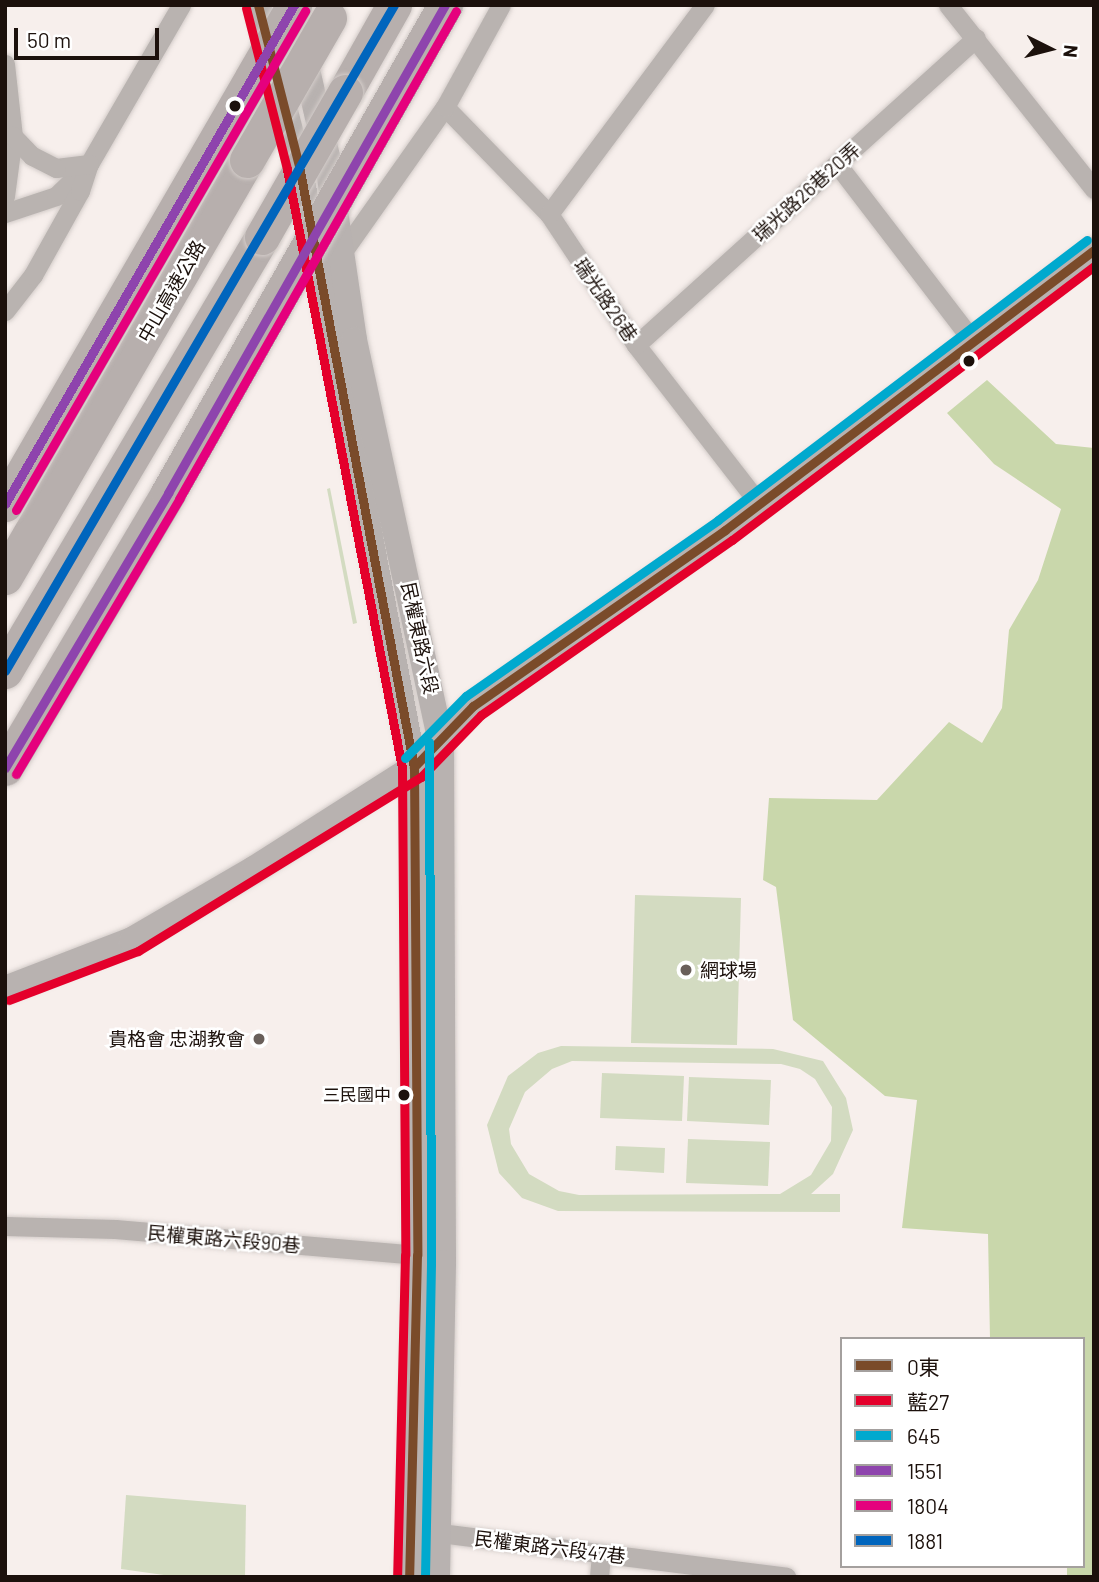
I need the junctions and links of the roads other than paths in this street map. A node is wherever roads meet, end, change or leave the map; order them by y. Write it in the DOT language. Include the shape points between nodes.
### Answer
graph roads {
  1 [pos="181,5"];
  2 [pos="258,5"];
  3 [pos="293,5"];
  4 [pos="394,5"];
  5 [pos="445,5"];
  6 [pos="501,5"];
  7 [pos="705,5"];
  8 [pos="948,5"];
  9 [pos="333,11"];
  10 [pos="976,38"];
  11 [pos="5,64"];
  12 [pos="445,107"];
  13 [pos="13,136"];
  14 [pos="89,164"];
  15 [pos="837,164"];
  16 [pos="1094,189"];
  17 [pos="5,196"];
  18 [pos="5,213"];
  19 [pos="549,214"];
  20 [pos="1094,250"];
  21 [pos="340,257"];
  22 [pos="5,311"];
  23 [pos="972,341"];
  24 [pos="636,345"];
  25 [pos="758,502"];
  26 [pos="5,504"];
  27 [pos="5,577"];
  28 [pos="5,671"];
  29 [pos="440,741"];
  30 [pos="414,766"];
  31 [pos="5,768"];
  32 [pos="5,989"];
  33 [pos="5,1226"];
  34 [pos="430,1256"];
  35 [pos="440,1533"];
  36 [pos="601,1553"];
  37 [pos="724,1573"];
  38 [pos="409,1577"];
  39 [pos="437,1577"];
  40 [pos="599,1577"];
  41 [pos="786,1577"];
  1 -- 14 [label="street"];
  2 -- 30 [label="main road, 民權東路六段" via="299,166"];
  3 -- 21 [label="main road, 民權東路六段" via="327,157"];
  3 -- 26 [label="highway, bridge"];
  4 -- 28 [label="highway, bridge"];
  5 -- 31 [label="highway, bridge" via="175,482"];
  6 -- 12 [label="street"];
  7 -- 19 [label="street"];
  8 -- 10 [label="street"];
  9 -- 27 [label="highway, 中山高速公路, bridge"];
  10 -- 15 [label="street, 瑞光路26巷20弄"];
  10 -- 16 [label="street"];
  11 -- 13 [label="street"];
  12 -- 19 [label="street, 瑞光路26巷"];
  12 -- 21 [label="street"];
  13 -- 14 [label="street" via="32,156 56,168"];
  13 -- 17 [label="street"];
  14 -- 18 [label="street" via="56,196"];
  14 -- 22 [label="street" via="80,191 33,275"];
  15 -- 23 [label="street"];
  15 -- 24 [label="street, 瑞光路26巷20弄"];
  19 -- 24 [label="street, 瑞光路26巷"];
  20 -- 23 [label="main road"];
  21 -- 29 [label="main road, 民權東路六段"];
  23 -- 25 [label="main road"];
  24 -- 25 [label="street, 瑞光路26巷"];
  25 -- 29 [label="main road" via="473,706"];
  29 -- 30 [label="main road"];
  29 -- 34 [label="main road, 民權東路六段"];
  30 -- 32 [label="main road" via="254,870 132,940"];
  30 -- 34 [label="main road, 民權東路六段"];
  33 -- 34 [label="street, 民權東路六段90巷" via="115,1229"];
  34 -- 35 [label="main road, 民權東路六段"];
  34 -- 38 [label="main road, 民權東路六段"];
  35 -- 36 [label="street, 民權東路六段47巷"];
  35 -- 39 [label="main road, 民權東路六段"];
  36 -- 37 [label="street, 民權東路六段47巷"];
  36 -- 40 [label="street"];
  37 -- 41 [label="street, 民權東路六段47巷"];
}
